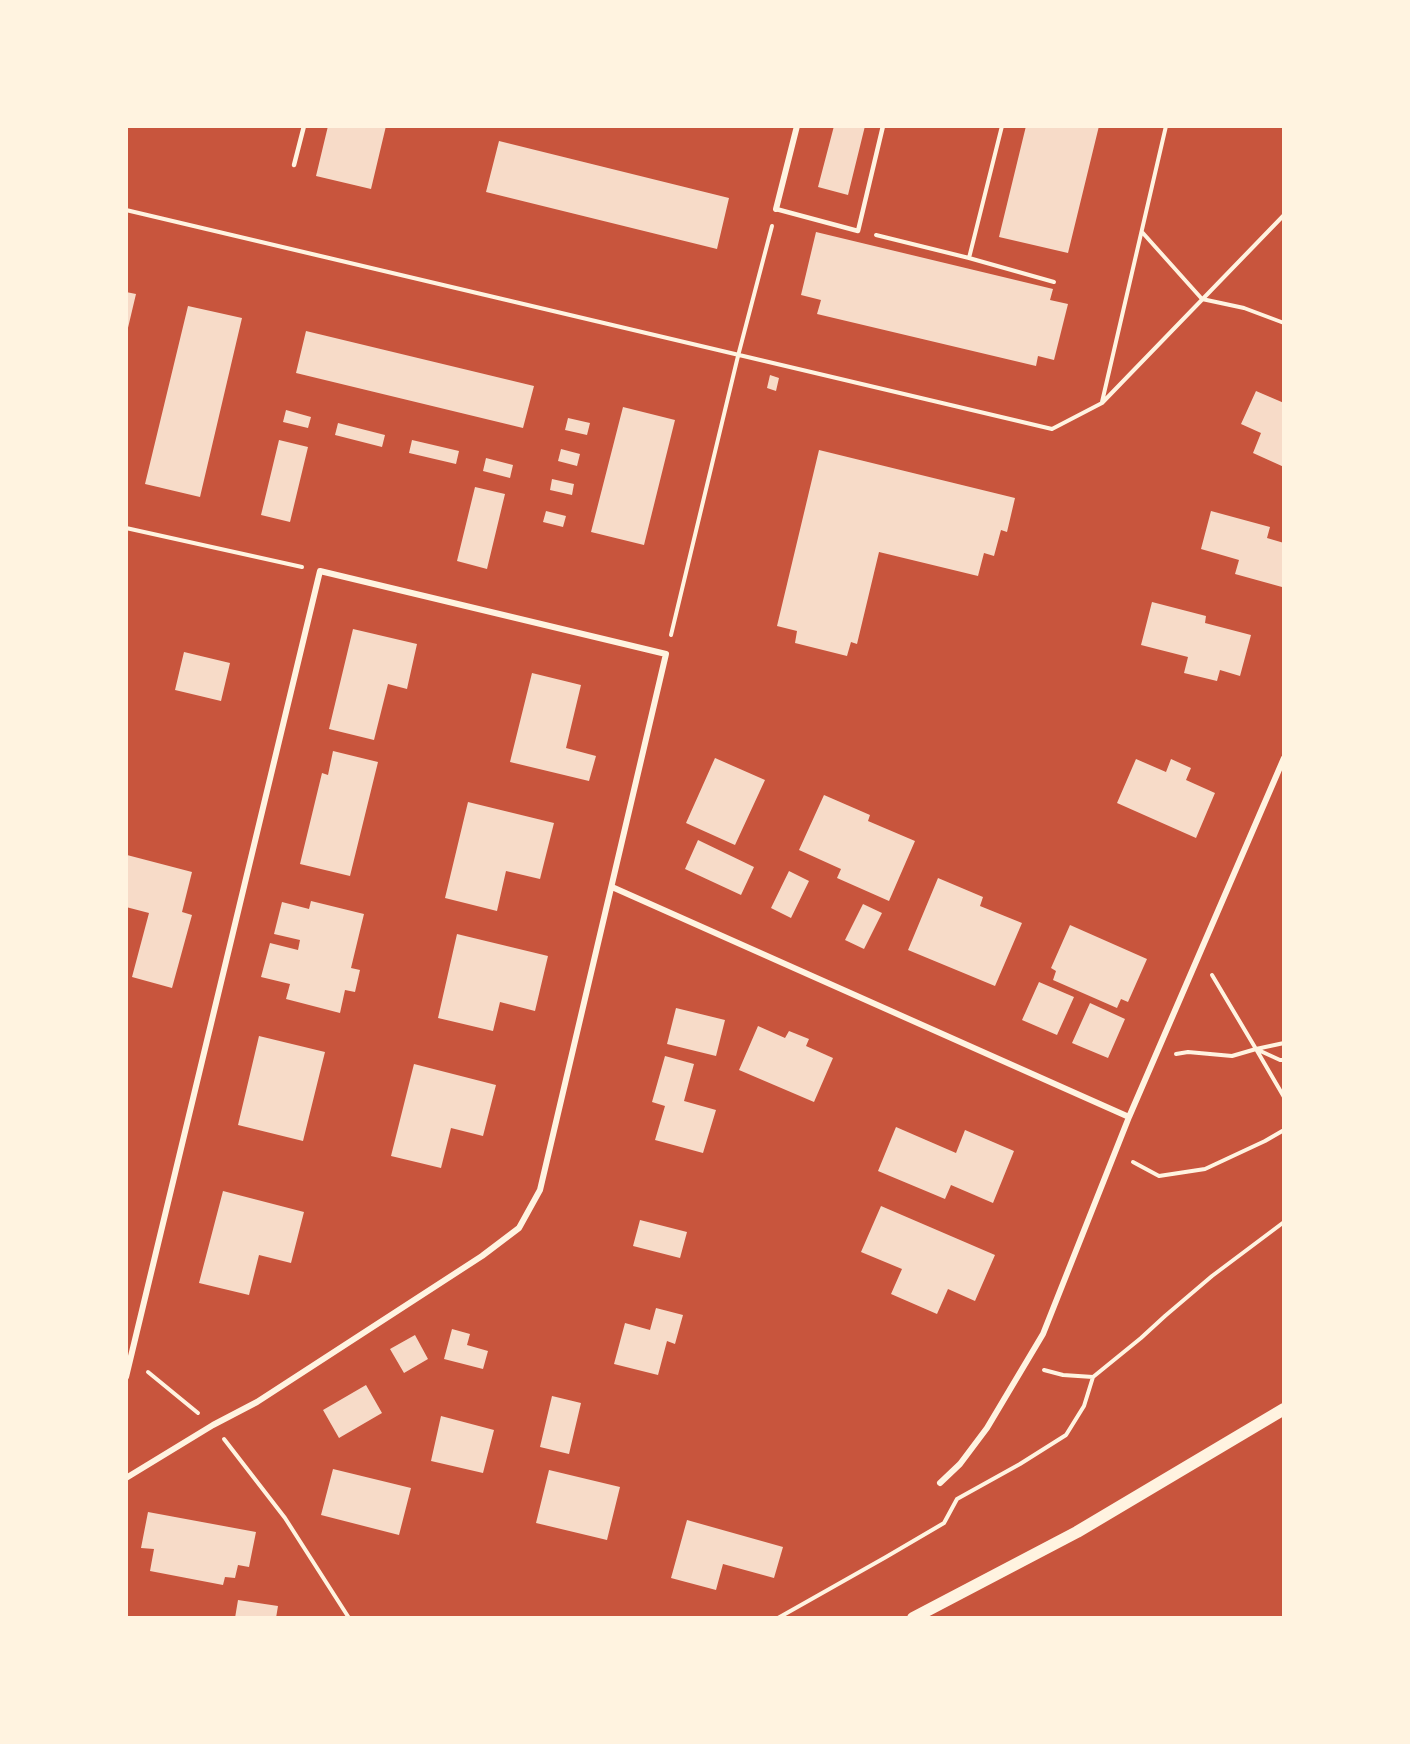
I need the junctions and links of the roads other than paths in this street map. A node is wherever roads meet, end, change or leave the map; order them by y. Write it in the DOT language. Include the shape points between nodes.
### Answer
graph roads {
  1 [pos="304,126"];
  2 [pos="797,126"];
  3 [pos="883,126"];
  4 [pos="294,165"];
  5 [pos="776,209"];
  6 [pos="1284,758"];
  7 [pos="612,887"];
  8 [pos="1129,1117"];
  9 [pos="126,1377"];
  10 [pos="1284,1409"];
  11 [pos="126,1478"];
  12 [pos="940,1483"];
  13 [pos="913,1618"];
  1 -- 4 [label="lane"];
  2 -- 5 [label="street"];
  3 -- 5 [label="lane" via="858,231"];
  6 -- 8 [label="street"];
  7 -- 8 [label="street"];
  7 -- 9 [label="street" via="666,654 320,571"];
  7 -- 11 [label="street" via="540,1190 519,1228 257,1402"];
  8 -- 12 [label="street" via="1043,1334 987,1428"];
  10 -- 13 [label="main road" via="1077,1532"];
}
